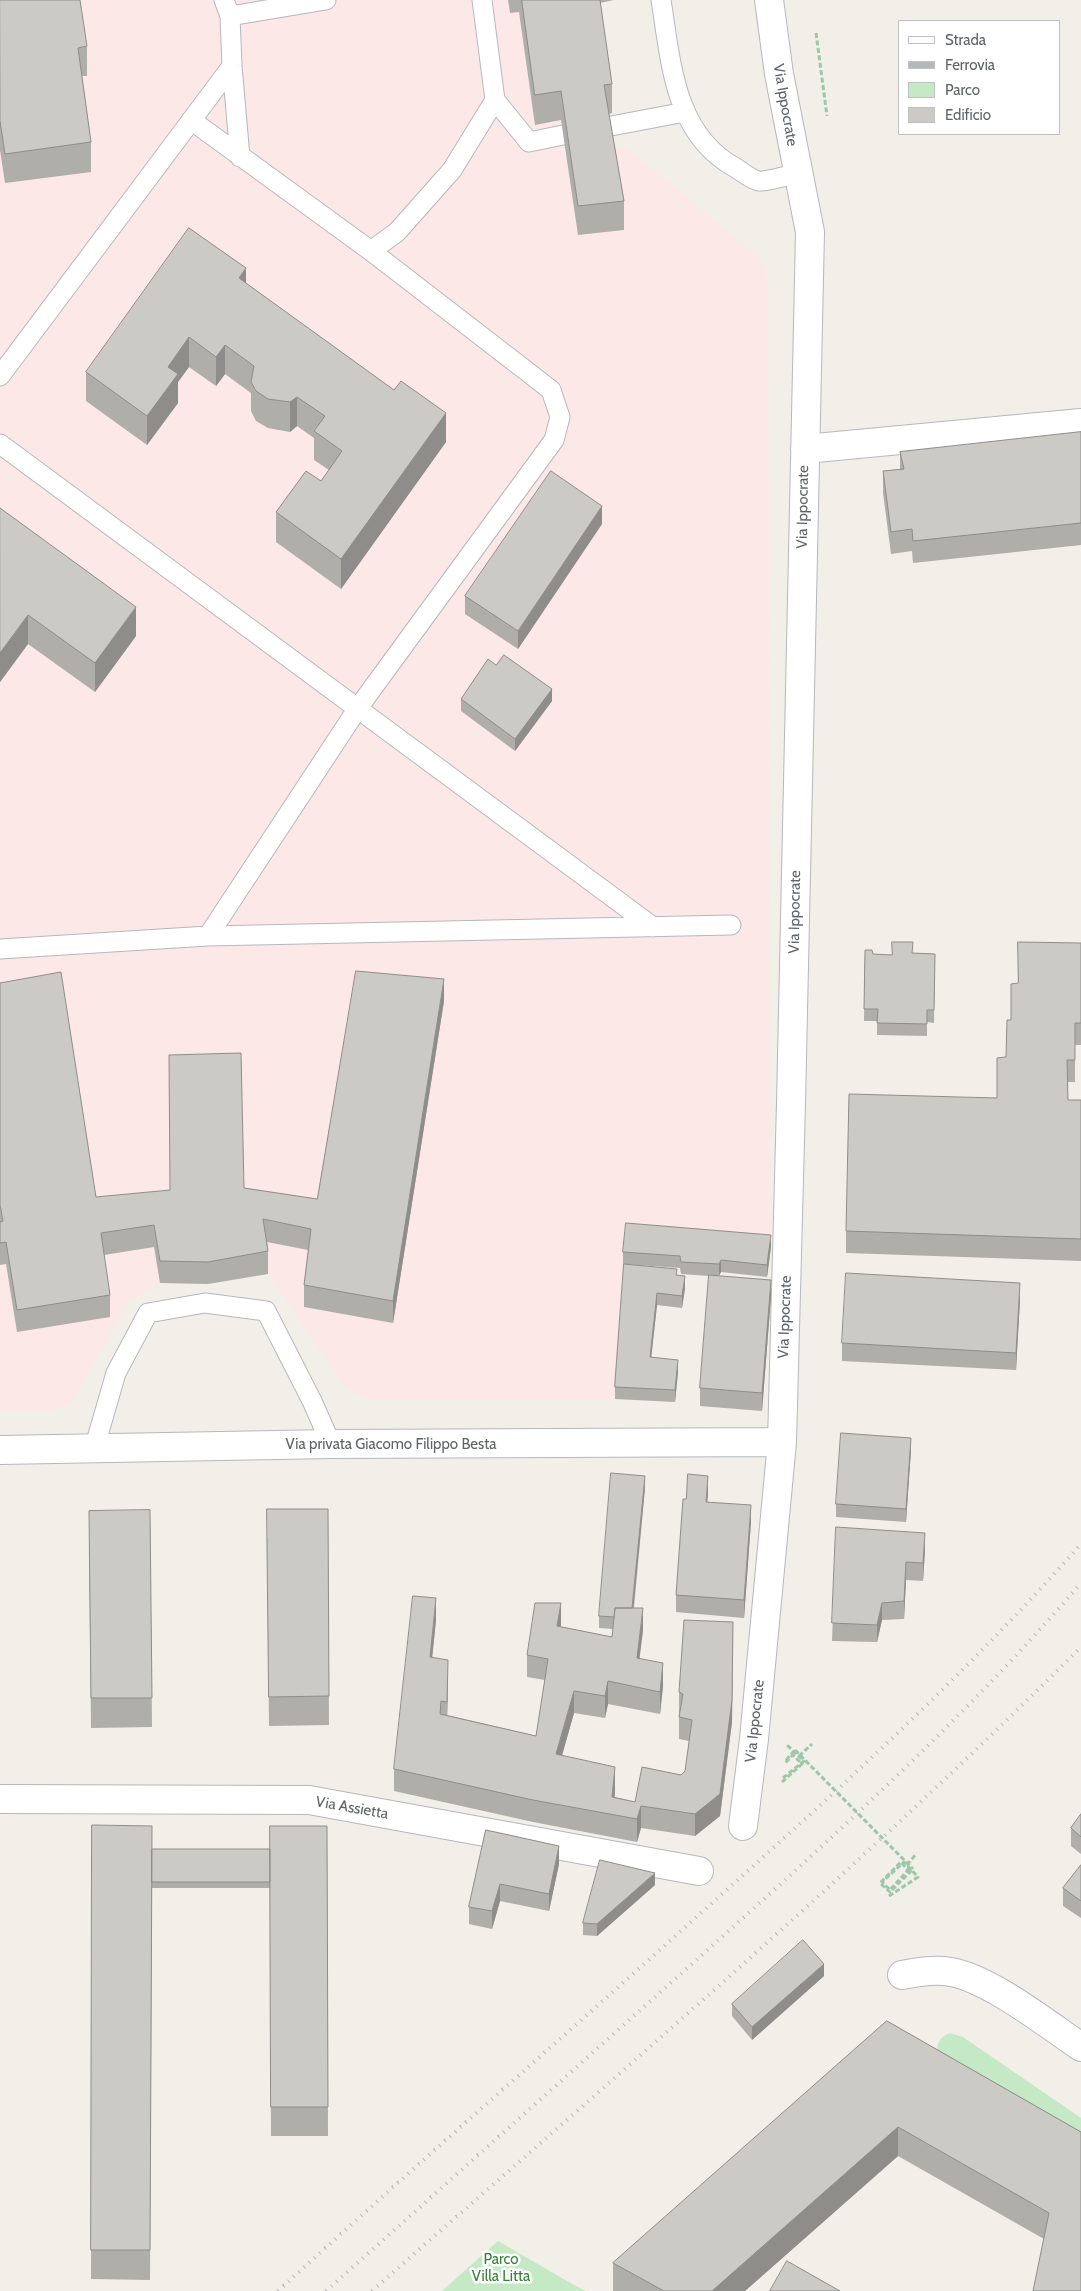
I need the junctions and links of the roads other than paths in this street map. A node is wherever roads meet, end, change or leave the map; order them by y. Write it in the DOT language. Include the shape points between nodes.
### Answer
graph roads {
  1 [pos="326,0"];
  2 [pos="482,0"];
  3 [pos="661,0"];
  4 [pos="769,0"];
  5 [pos="227,8"];
  6 [pos="232,66"];
  7 [pos="495,100"];
  8 [pos="684,112"];
  9 [pos="191,120"];
  10 [pos="606,127"];
  11 [pos="563,135"];
  12 [pos="240,157"];
  13 [pos="797,174"];
  14 [pos="371,252"];
  15 [pos="0,376"];
  16 [pos="1081,423"];
  17 [pos="0,444"];
  18 [pos="805,449"];
  19 [pos="358,708"];
  20 [pos="731,925"];
  21 [pos="653,927"];
  22 [pos="208,936"];
  23 [pos="0,949"];
  24 [pos="782,1442"];
  25 [pos="331,1444"];
  26 [pos="94,1449"];
  27 [pos="0,1450"];
  28 [pos="0,1799"];
  29 [pos="743,1826"];
  30 [pos="699,1871"];
  31 [pos="902,1975"];
  32 [pos="1081,2047"];
  1 -- 5 [label="lane"];
  2 -- 7 [label="lane"];
  3 -- 8 [label="lane" via="673,77"];
  4 -- 13 [label="street, Via Ippocrate"];
  5 -- 6 [label="lane"];
  6 -- 9 [label="lane"];
  6 -- 12 [label="lane"];
  7 -- 11 [label="lane" via="529,142"];
  7 -- 14 [label="lane" via="452,170 397,232"];
  8 -- 10 [label="lane"];
  8 -- 13 [label="lane" via="698,138 721,161 760,181"];
  9 -- 12 [label="lane"];
  9 -- 15 [label="lane"];
  12 -- 14 [label="lane"];
  13 -- 18 [label="street, Via Ippocrate" via="810,232"];
  14 -- 19 [label="lane" via="551,390 560,416 554,440"];
  16 -- 18 [label="street"];
  17 -- 19 [label="lane"];
  18 -- 24 [label="street, Via Ippocrate"];
  19 -- 21 [label="lane"];
  19 -- 22 [label="lane"];
  20 -- 21 [label="lane"];
  21 -- 22 [label="lane"];
  22 -- 23 [label="lane"];
  24 -- 25 [label="street, Via privata Giacomo Filippo Besta"];
  24 -- 29 [label="street, Via Ippocrate"];
  25 -- 26 [label="street, Via privata Giacomo Filippo Besta"];
  25 -- 26 [label="lane" via="266,1312 205,1303 148,1313 116,1373"];
  26 -- 27 [label="street, Via privata Giacomo Filippo Besta"];
  28 -- 30 [label="street, Via Assietta" via="309,1800"];
  31 -- 32 [label="street" via="937,1971 976,1980"];
}
